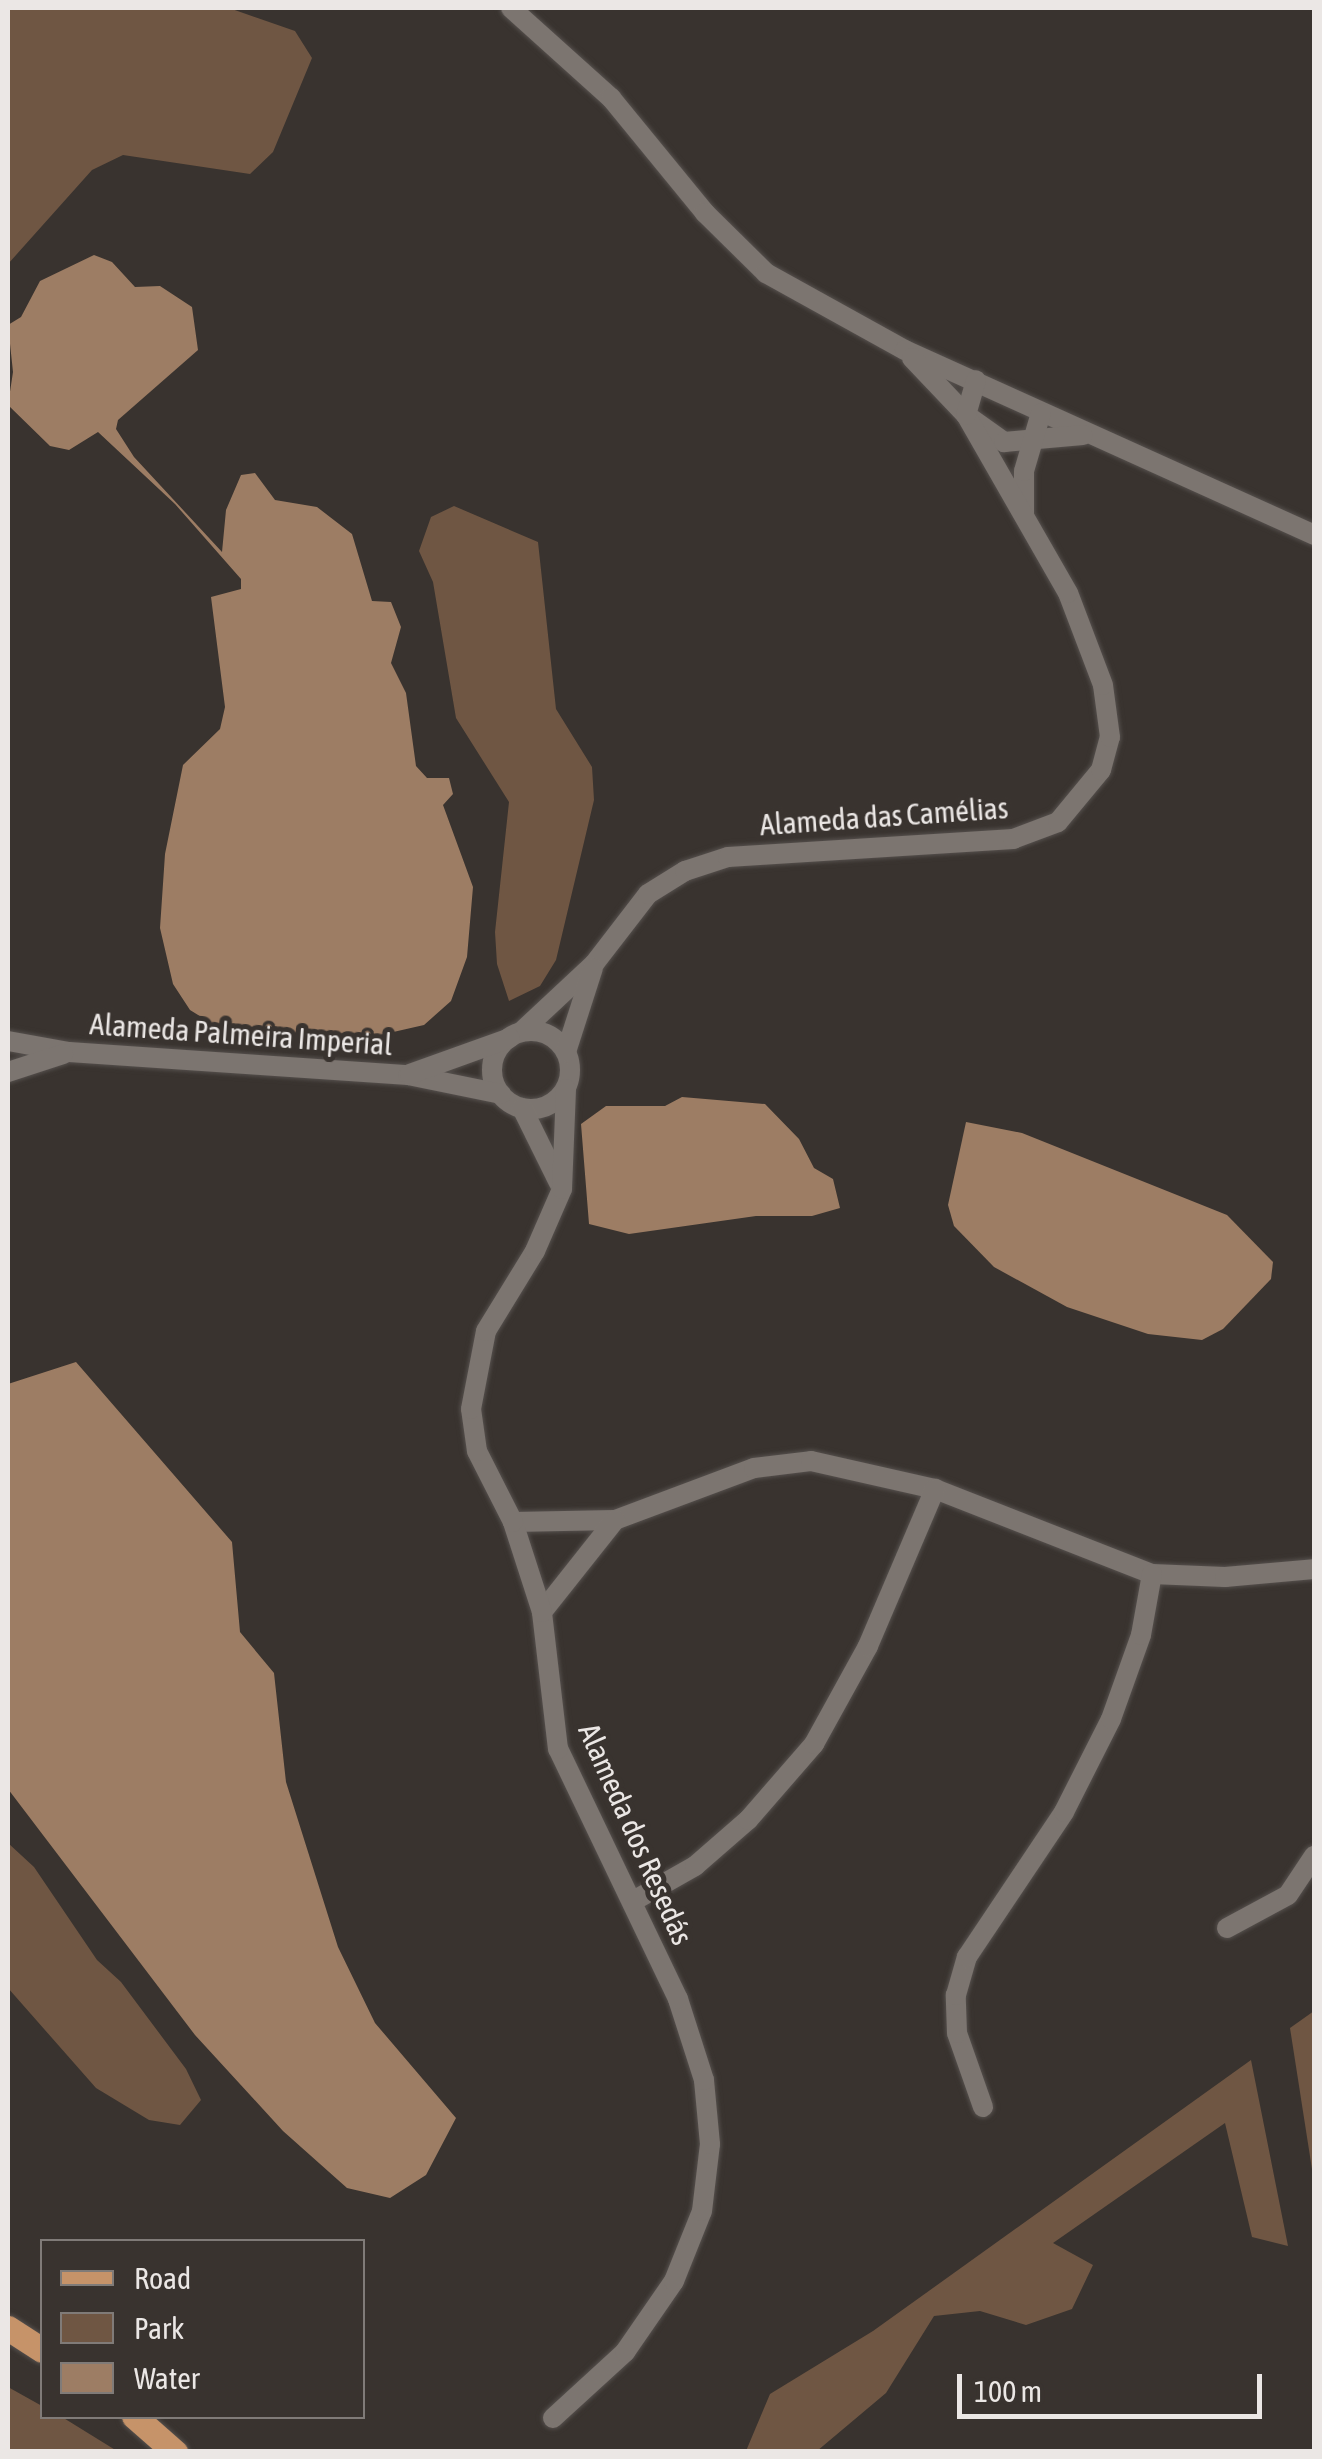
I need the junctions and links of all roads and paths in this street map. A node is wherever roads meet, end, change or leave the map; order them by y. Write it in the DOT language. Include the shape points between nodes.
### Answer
graph roads {
  1 [pos="511,8"];
  2 [pos="904,350"];
  3 [pos="976,380"];
  4 [pos="1041,413"];
  5 [pos="966,415"];
  6 [pos="1085,435"];
  7 [pos="1034,443"];
  8 [pos="1024,516"];
  9 [pos="1314,534"];
  10 [pos="594,964"];
  11 [pos="515,1035"];
  12 [pos="8,1041"];
  13 [pos="69,1052"];
  14 [pos="566,1052"];
  15 [pos="8,1072"];
  16 [pos="408,1075"];
  17 [pos="566,1089"];
  18 [pos="500,1094"];
  19 [pos="522,1108"];
  20 [pos="562,1189"];
  21 [pos="935,1489"];
  22 [pos="616,1520"];
  23 [pos="512,1522"];
  24 [pos="1314,1569"];
  25 [pos="1152,1574"];
  26 [pos="542,1612"];
  27 [pos="1314,1856"];
  28 [pos="635,1900"];
  29 [pos="1227,1928"];
  30 [pos="984,2107"];
  31 [pos="8,2328"];
  32 [pos="40,2349"];
  33 [pos="553,2418"];
  34 [pos="138,2419"];
  35 [pos="176,2452"];
  1 -- 2 [label="street" via="610,98 705,213 766,273"];
  2 -- 3 [label="street"];
  2 -- 5 [label="street"];
  3 -- 4 [label="street"];
  3 -- 5 [label="street"];
  4 -- 6 [label="street"];
  4 -- 7 [label="street"];
  5 -- 7 [label="street" via="1004,442"];
  5 -- 8 [label="street, Alameda das Camélias"];
  6 -- 7 [label="street"];
  6 -- 9 [label="street"];
  7 -- 8 [label="street" via="1024,471"];
  8 -- 10 [label="street, Alameda das Camélias" via="1104,686 1110,737 1102,770 1058,822 1014,839 728,857 685,871 648,894"];
  10 -- 11 [label="street"];
  10 -- 14 [label="street"];
  11 -- 14 [label="street" via="547,1034"];
  11 -- 16 [label="street"];
  11 -- 18 [label="street" via="492,1070"];
  12 -- 13 [label="street, Alameda Palmeira Imperial"];
  13 -- 15 [label="street"];
  13 -- 16 [label="street, Alameda Palmeira Imperial"];
  14 -- 17 [label="street"];
  16 -- 18 [label="street, Alameda Palmeira Imperial"];
  17 -- 19 [label="street" via="547,1106"];
  17 -- 20 [label="street"];
  18 -- 19 [label="street"];
  19 -- 20 [label="street"];
  20 -- 23 [label="street, Alameda dos Resedás" via="535,1252 486,1331 475,1371 471,1409 478,1451"];
  21 -- 22 [label="street" via="811,1461 754,1468"];
  21 -- 25 [label="street"];
  21 -- 28 [label="street" via="868,1646 814,1744 735,1832 695,1866"];
  22 -- 23 [label="street"];
  22 -- 26 [label="street"];
  23 -- 26 [label="street, Alameda dos Resedás"];
  24 -- 25 [label="street" via="1225,1577"];
  25 -- 30 [label="street" via="1141,1635 1111,1719 1064,1812 967,1957 956,1995 957,2034"];
  26 -- 28 [label="street, Alameda dos Resedás" via="558,1749"];
  27 -- 29 [label="street" via="1288,1895"];
  28 -- 33 [label="street, Alameda dos Resedás" via="704,2080 710,2144 702,2211 674,2281 625,2352"];
  31 -- 32 [label="main road"];
  34 -- 35 [label="main road"];
}
